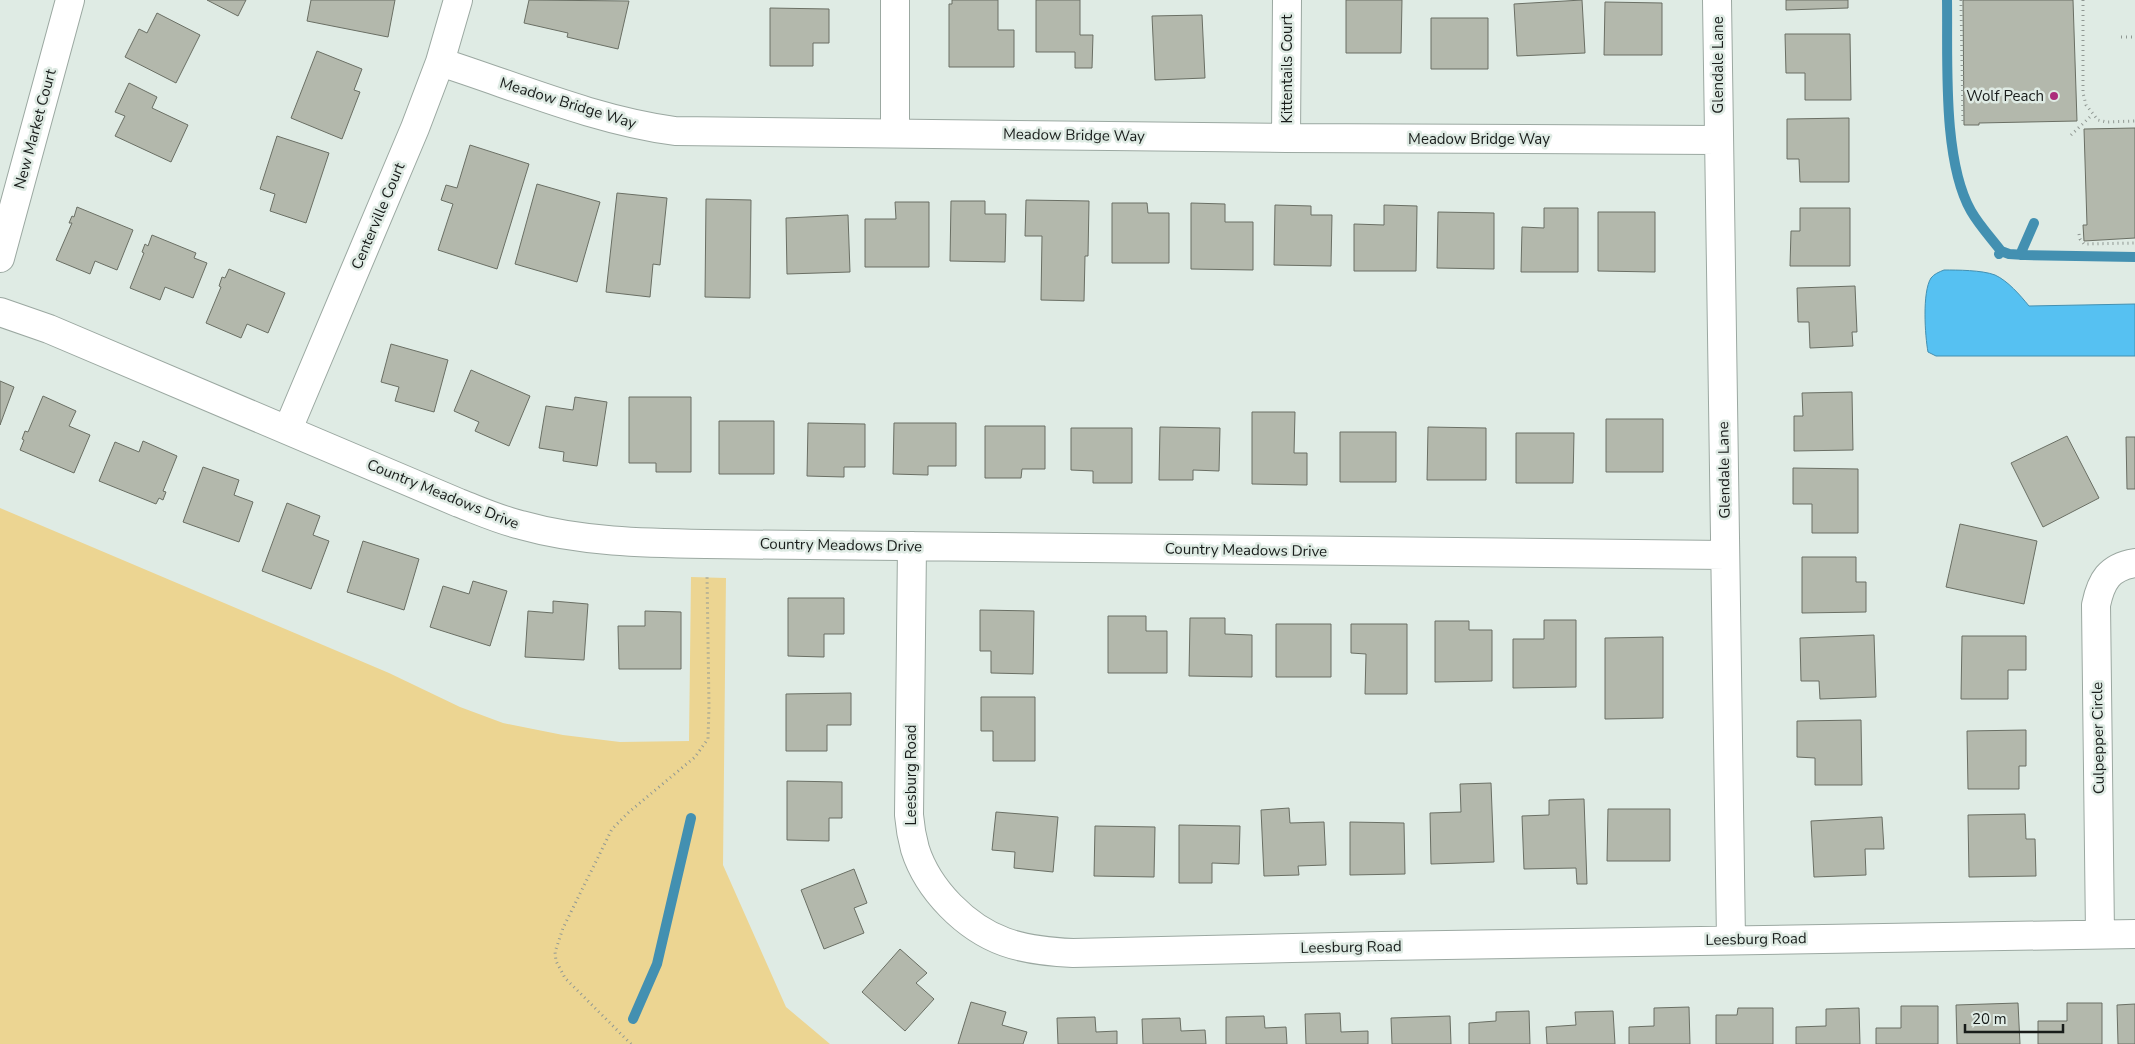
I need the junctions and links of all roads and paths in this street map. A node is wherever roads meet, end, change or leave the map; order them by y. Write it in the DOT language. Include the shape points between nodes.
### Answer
graph roads {
  1 [pos="70,0"];
  2 [pos="458,0"];
  3 [pos="895,0"];
  4 [pos="1287,0"];
  5 [pos="1717,0"];
  6 [pos="1961,0"];
  7 [pos="2083,0"];
  8 [pos="2121,37"];
  9 [pos="2135,37"];
  10 [pos="2083,38"];
  11 [pos="2090,38"];
  12 [pos="440,62"];
  13 [pos="2092,115"];
  14 [pos="2135,121"];
  15 [pos="1963,122"];
  16 [pos="895,133"];
  17 [pos="2071,135"];
  18 [pos="1286,138"];
  19 [pos="1718,140"];
  20 [pos="2079,234"];
  21 [pos="2135,243"];
  22 [pos="0,258"];
  23 [pos="0,312"];
  24 [pos="288,429"];
  25 [pos="912,546"];
  26 [pos="1725,555"];
  27 [pos="2135,563"];
  28 [pos="707,574"];
  29 [pos="2100,934"];
  30 [pos="2135,934"];
  31 [pos="1730,940"];
  32 [pos="631,1044"];
  1 -- 22 [label="street, New Market Court"];
  2 -- 12 [label="street, Centerville Court"];
  3 -- 16 [label="street"];
  4 -- 18 [label="street, Kittentails Court"];
  5 -- 19 [label="street, Glendale Lane"];
  6 -- 15 [label="path"];
  7 -- 10 [label="path"];
  8 -- 9 [label="path"];
  10 -- 11 [label="path"];
  10 -- 13 [label="path" via="2083,93"];
  12 -- 16 [label="street, Meadow Bridge Way" via="591,113 653,128 716,132"];
  12 -- 24 [label="street, Centerville Court"];
  13 -- 14 [label="path" via="2106,122"];
  13 -- 17 [label="path"];
  16 -- 18 [label="street, Meadow Bridge Way"];
  18 -- 19 [label="street, Meadow Bridge Way"];
  19 -- 26 [label="street, Glendale Lane"];
  20 -- 21 [label="path" via="2084,244"];
  23 -- 24 [label="street, Country Meadows Drive" via="49,328"];
  24 -- 25 [label="street, Country Meadows Drive" via="460,503 549,532 634,543"];
  25 -- 26 [label="street, Country Meadows Drive"];
  25 -- 31 [label="street, Leesburg Road" via="911,833 915,850 931,882 958,912 988,935 1047,952 1073,953"];
  26 -- 31 [label="street, Glendale Lane"];
  27 -- 29 [label="street, Culpepper Circle" via="2118,567 2109,576 2100,587 2096,605"];
  28 -- 32 [label="path" via="708,739 695,757 612,829 563,928 555,952 565,978"];
  29 -- 30 [label="street, Leesburg Road"];
  29 -- 31 [label="street, Leesburg Road"];
}
